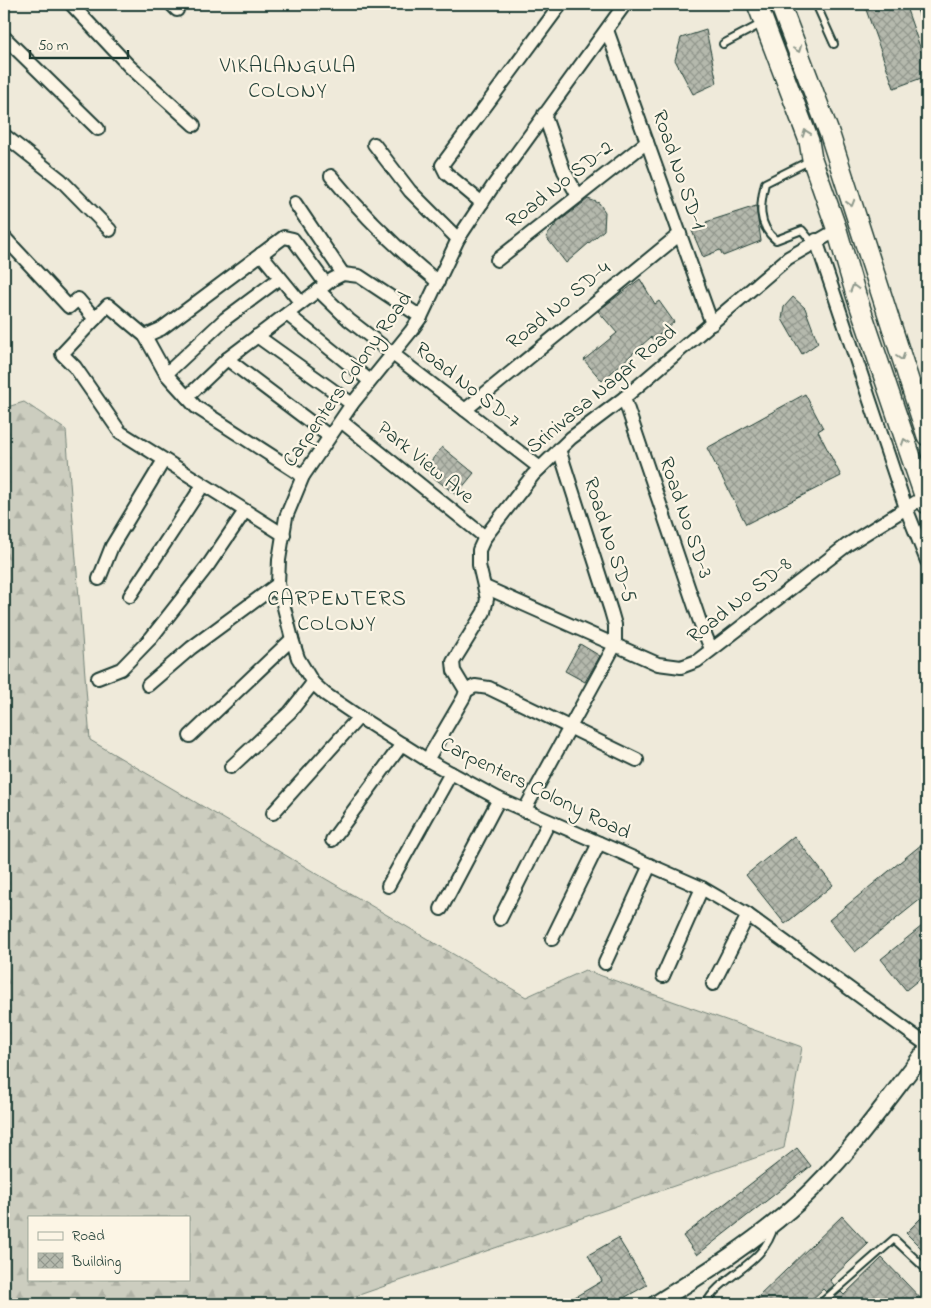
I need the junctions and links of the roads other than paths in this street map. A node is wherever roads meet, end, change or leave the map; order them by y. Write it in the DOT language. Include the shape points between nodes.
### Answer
graph roads {
  1 [pos="71,4"];
  2 [pos="562,4"];
  3 [pos="625,4"];
  4 [pos="756,4"];
  5 [pos="780,4"];
  6 [pos="816,4"];
  7 [pos="922,4"];
  8 [pos="927,15"];
  9 [pos="765,22"];
  10 [pos="607,30"];
  11 [pos="4,37"];
  12 [pos="723,44"];
  13 [pos="834,44"];
  14 [pos="544,114"];
  15 [pos="194,125"];
  16 [pos="98,129"];
  17 [pos="4,135"];
  18 [pos="647,142"];
  19 [pos="374,144"];
  20 [pos="812,159"];
  21 [pos="331,176"];
  22 [pos="578,196"];
  23 [pos="295,203"];
  24 [pos="482,203"];
  25 [pos="110,230"];
  26 [pos="837,230"];
  27 [pos="680,234"];
  28 [pos="4,237"];
  29 [pos="458,238"];
  30 [pos="814,241"];
  31 [pos="261,254"];
  32 [pos="497,260"];
  33 [pos="343,274"];
  34 [pos="280,278"];
  35 [pos="438,282"];
  36 [pos="322,287"];
  37 [pos="301,303"];
  38 [pos="287,314"];
  39 [pos="421,317"];
  40 [pos="95,319"];
  41 [pos="712,324"];
  42 [pos="145,336"];
  43 [pos="258,336"];
  44 [pos="393,354"];
  45 [pos="227,359"];
  46 [pos="166,374"];
  47 [pos="370,381"];
  48 [pos="187,397"];
  49 [pos="624,398"];
  50 [pos="352,404"];
  51 [pos="465,410"];
  52 [pos="341,420"];
  53 [pos="328,436"];
  54 [pos="927,436"];
  55 [pos="559,449"];
  56 [pos="164,460"];
  57 [pos="540,468"];
  58 [pos="303,476"];
  59 [pos="203,485"];
  60 [pos="926,501"];
  61 [pos="906,508"];
  62 [pos="245,511"];
  63 [pos="284,535"];
  64 [pos="485,537"];
  65 [pos="927,561"];
  66 [pos="99,579"];
  67 [pos="278,584"];
  68 [pos="485,587"];
  69 [pos="130,596"];
  70 [pos="292,639"];
  71 [pos="615,645"];
  72 [pos="711,649"];
  73 [pos="98,678"];
  74 [pos="313,683"];
  75 [pos="148,685"];
  76 [pos="466,691"];
  77 [pos="359,717"];
  78 [pos="570,728"];
  79 [pos="190,736"];
  80 [pos="402,744"];
  81 [pos="427,760"];
  82 [pos="637,760"];
  83 [pos="231,767"];
  84 [pos="451,773"];
  85 [pos="499,799"];
  86 [pos="524,810"];
  87 [pos="273,813"];
  88 [pos="549,822"];
  89 [pos="332,840"];
  90 [pos="599,843"];
  91 [pos="650,865"];
  92 [pos="388,886"];
  93 [pos="702,888"];
  94 [pos="441,909"];
  95 [pos="748,915"];
  96 [pos="500,919"];
  97 [pos="552,939"];
  98 [pos="605,963"];
  99 [pos="664,976"];
  100 [pos="713,984"];
  101 [pos="927,1045"];
  102 [pos="927,1049"];
  103 [pos="775,1222"];
  104 [pos="927,1270"];
  105 [pos="655,1304"];
  106 [pos="706,1304"];
  107 [pos="820,1304"];
  1 -- 15 [label="street" via="128,66"];
  2 -- 24 [label="street" via="442,165"];
  3 -- 10 [label="street, Carpenters Colony Road"];
  4 -- 9 [label="main road"];
  5 -- 54 [label="main road, one-way" via="830,135"];
  6 -- 13 [label="lane"];
  7 -- 8 [label="street"];
  9 -- 12 [label="lane"];
  20 -- 9 [label="main road, one-way" via="809,141"];
  10 -- 14 [label="street, Carpenters Colony Road"];
  10 -- 18 [label="street, Road No SD-1"];
  11 -- 16 [label="street"];
  14 -- 22 [label="street" via="564,171"];
  14 -- 24 [label="street, Carpenters Colony Road"];
  17 -- 25 [label="street" via="60,180"];
  18 -- 22 [label="street, Road No SD-2"];
  18 -- 27 [label="street, Road No SD-1"];
  19 -- 29 [label="street" via="410,191"];
  20 -- 26 [label="main road"];
  20 -- 30 [label="lane" via="765,183 760,205 762,219 776,240 802,230"];
  21 -- 35 [label="street" via="388,238"];
  22 -- 32 [label="street, Road No SD-2"];
  23 -- 33 [label="street"];
  24 -- 29 [label="street, Carpenters Colony Road"];
  26 -- 30 [label="street, Srinivasa Nagar Road"];
  60 -- 26 [label="main road, one-way"];
  27 -- 41 [label="street, Road No SD-1"];
  27 -- 51 [label="street, Road No SD-4"];
  28 -- 40 [label="street" via="68,308 78,299"];
  29 -- 35 [label="street, Carpenters Colony Road"];
  30 -- 41 [label="street, Srinivasa Nagar Road" via="788,258"];
  30 -- 61 [label="street"];
  31 -- 34 [label="street"];
  31 -- 36 [label="street, Road No SD-7" via="279,240 289,237"];
  31 -- 42 [label="street" via="161,329"];
  33 -- 36 [label="street"];
  33 -- 39 [label="street" via="359,276"];
  34 -- 37 [label="street"];
  34 -- 46 [label="street" via="225,319"];
  35 -- 39 [label="street, Carpenters Colony Road"];
  36 -- 37 [label="street"];
  36 -- 44 [label="street, Road No SD-7" via="349,320"];
  37 -- 38 [label="street"];
  38 -- 43 [label="street"];
  38 -- 47 [label="street"];
  39 -- 44 [label="street, Carpenters Colony Road"];
  40 -- 42 [label="street" via="108,306"];
  40 -- 56 [label="street" via="62,354 75,367 115,429"];
  41 -- 49 [label="street, Srinivasa Nagar Road"];
  42 -- 46 [label="street"];
  43 -- 45 [label="street"];
  43 -- 50 [label="street"];
  44 -- 47 [label="street, Carpenters Colony Road"];
  44 -- 51 [label="street, Road No SD-7"];
  45 -- 48 [label="street"];
  45 -- 53 [label="street"];
  46 -- 48 [label="street"];
  47 -- 50 [label="street, Carpenters Colony Road"];
  48 -- 58 [label="street" via="196,407"];
  49 -- 55 [label="street, Srinivasa Nagar Road"];
  49 -- 72 [label="street, Road No SD-3"];
  50 -- 52 [label="street, Carpenters Colony Road"];
  51 -- 57 [label="street, Road No SD-7"];
  52 -- 53 [label="street, Carpenters Colony Road"];
  52 -- 64 [label="street, Park View Ave"];
  53 -- 58 [label="street, Carpenters Colony Road"];
  55 -- 57 [label="street, Srinivasa Nagar Road"];
  55 -- 71 [label="street, Road No SD-5" via="615,625"];
  56 -- 59 [label="street"];
  56 -- 66 [label="street" via="112,546"];
  57 -- 64 [label="street, Srinivasa Nagar Road" via="509,502"];
  58 -- 63 [label="street, Carpenters Colony Road" via="286,518"];
  59 -- 62 [label="street"];
  59 -- 69 [label="street"];
  60 -- 61 [label="street, Road No SD-8"];
  61 -- 65 [label="street"];
  61 -- 72 [label="street, Road No SD-8" via="840,550"];
  62 -- 63 [label="street"];
  62 -- 73 [label="street" via="209,564 151,638 121,669"];
  63 -- 67 [label="street, Carpenters Colony Road"];
  64 -- 68 [label="street, Srinivasa Nagar Road" via="479,550"];
  67 -- 70 [label="street, Carpenters Colony Road"];
  67 -- 75 [label="street" via="191,648"];
  68 -- 71 [label="street, Road No SD-8"];
  68 -- 76 [label="street, Srinivasa Nagar Road" via="484,612 453,662 454,671"];
  70 -- 74 [label="street, Carpenters Colony Road" via="298,658"];
  70 -- 79 [label="street"];
  71 -- 72 [label="street, Road No SD-8" via="671,667 690,664"];
  71 -- 78 [label="street"];
  74 -- 77 [label="street, Carpenters Colony Road"];
  74 -- 83 [label="street" via="290,712"];
  76 -- 78 [label="street" via="475,686 489,688"];
  76 -- 81 [label="street"];
  77 -- 80 [label="street, Carpenters Colony Road"];
  77 -- 87 [label="street"];
  78 -- 82 [label="street"];
  78 -- 86 [label="street"];
  80 -- 81 [label="street, Carpenters Colony Road"];
  80 -- 89 [label="street"];
  81 -- 84 [label="street, Carpenters Colony Road"];
  84 -- 85 [label="street, Carpenters Colony Road"];
  84 -- 92 [label="street"];
  85 -- 86 [label="street, Carpenters Colony Road"];
  85 -- 94 [label="street"];
  86 -- 88 [label="street, Carpenters Colony Road"];
  88 -- 90 [label="street, Carpenters Colony Road"];
  88 -- 96 [label="street"];
  90 -- 91 [label="street, Carpenters Colony Road"];
  90 -- 97 [label="street"];
  91 -- 93 [label="street, Carpenters Colony Road"];
  91 -- 98 [label="street"];
  93 -- 95 [label="street, Carpenters Colony Road"];
  93 -- 99 [label="street"];
  95 -- 100 [label="street"];
  95 -- 101 [label="street, Carpenters Colony Road"];
  102 -- 103 [label="street" via="836,1163"];
  103 -- 105 [label="street" via="723,1262"];
  103 -- 106 [label="lane" via="765,1247"];
  104 -- 107 [label="lane" via="894,1239"];
}
